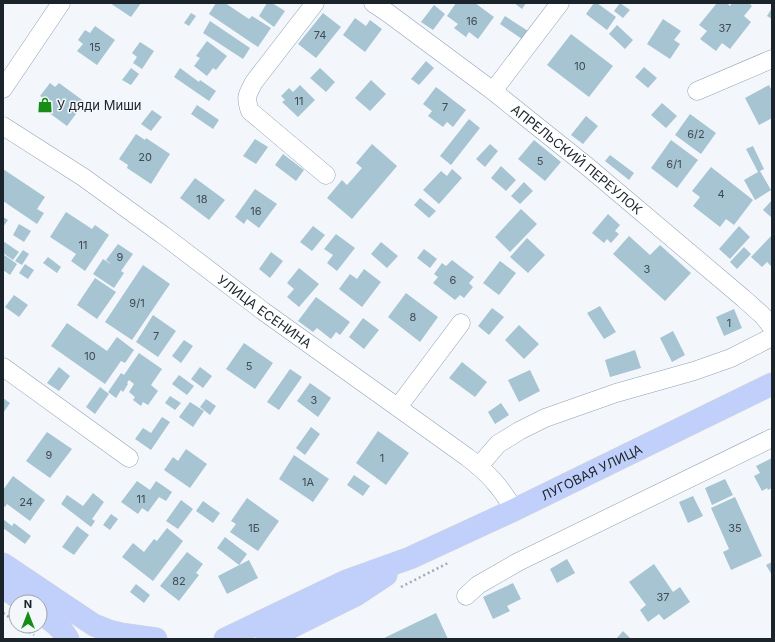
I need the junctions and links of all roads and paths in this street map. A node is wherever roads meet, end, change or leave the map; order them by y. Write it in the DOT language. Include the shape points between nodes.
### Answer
graph roads {
  1 [pos="61,3"];
  2 [pos="315,3"];
  3 [pos="373,3"];
  4 [pos="560,3"];
  5 [pos="772,59"];
  6 [pos="3,89"];
  7 [pos="493,91"];
  8 [pos="697,91"];
  9 [pos="3,126"];
  10 [pos="326,174"];
  11 [pos="461,323"];
  12 [pos="772,327"];
  13 [pos="772,337"];
  14 [pos="3,367"];
  15 [pos="772,384"];
  16 [pos="398,407"];
  17 [pos="772,438"];
  18 [pos="129,458"];
  19 [pos="479,466"];
  20 [pos="514,510"];
  21 [pos="410,558"];
  22 [pos="3,564"];
  23 [pos="3,587"];
  24 [pos="13,594"];
  25 [pos="466,596"];
  26 [pos="48,618"];
  27 [pos="68,639"];
  28 [pos="143,639"];
  29 [pos="157,639"];
  30 [pos="225,639"];
  31 [pos="267,639"];
  1 -- 6 [label="street"];
  2 -- 10 [label="street" via="254,82 247,93 246,102 250,111"];
  3 -- 7 [label="street, АПРЕЛЬСКИЙ ПЕРЕУЛОК"];
  4 -- 7 [label="street"];
  5 -- 8 [label="street"];
  7 -- 12 [label="street, АПРЕЛЬСКИЙ ПЕРЕУЛОК" via="588,167 731,288"];
  9 -- 16 [label="street, УЛИЦА ЕСЕНИНА" via="83,177 263,311"];
  11 -- 16 [label="street"];
  13 -- 19 [label="street" via="731,358 545,418 498,444"];
  14 -- 18 [label="street"];
  15 -- 20 [label="main road, ЛУГОВАЯ УЛИЦА"];
  16 -- 19 [label="street, УЛИЦА ЕСЕНИНА"];
  17 -- 25 [label="street" via="518,562 478,585"];
  19 -- 20 [label="street, УЛИЦА ЕСЕНИНА" via="500,487"];
  20 -- 21 [label="main road, ЛУГОВАЯ УЛИЦА"];
  21 -- 30 [label="main road, ЛУГОВАЯ УЛИЦА" via="346,581"];
  21 -- 31 [label="main road, ЛУГОВАЯ УЛИЦА" via="356,595"];
  22 -- 29 [label="main road" via="94,625 121,634"];
  23 -- 24 [label="main road"];
  26 -- 27 [label="main road"];
  28 -- 29 [label="main road"];
}
